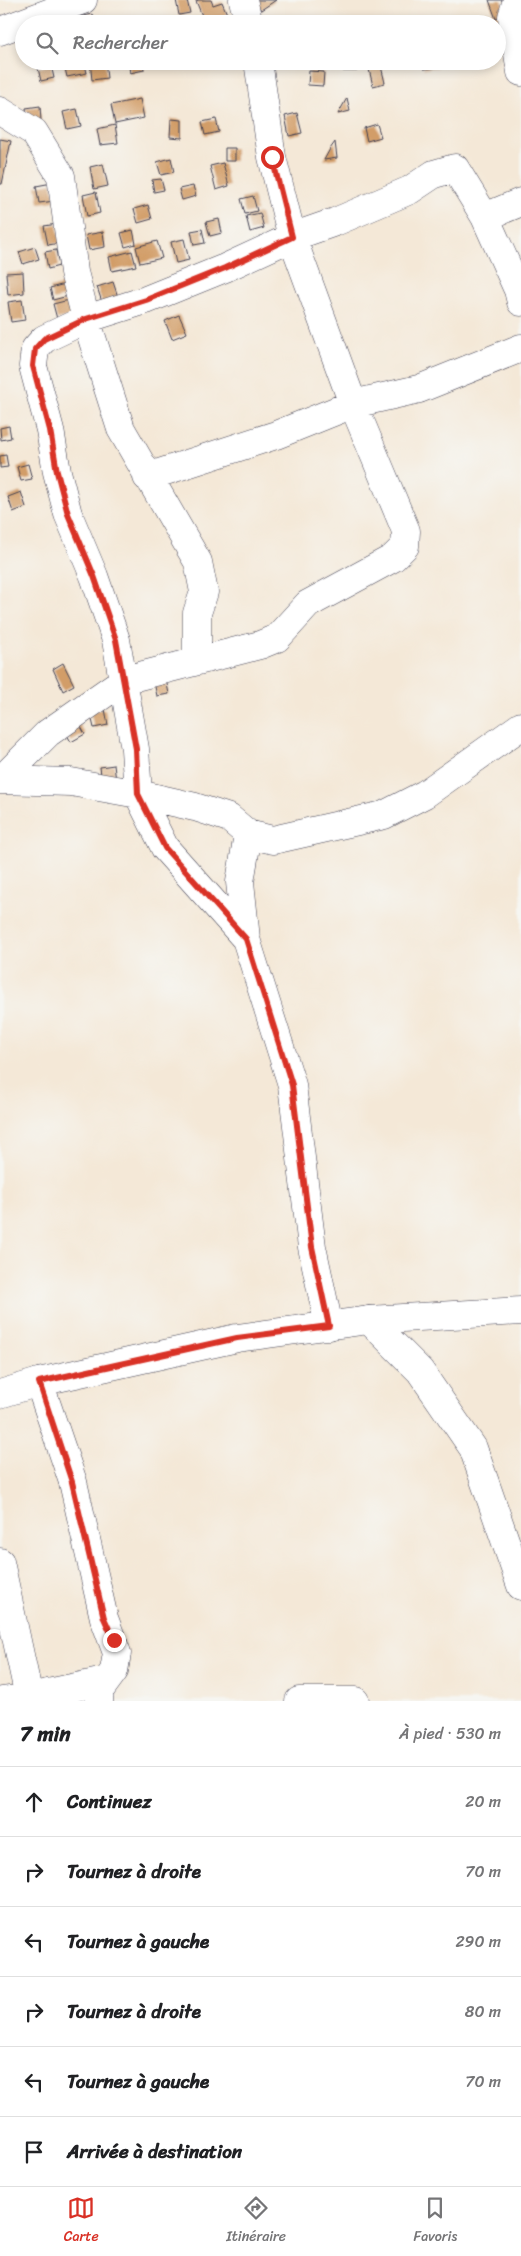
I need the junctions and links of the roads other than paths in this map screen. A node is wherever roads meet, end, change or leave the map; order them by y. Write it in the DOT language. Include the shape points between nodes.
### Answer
graph roads {
  1 [pos="83,0"];
  2 [pos="243,0"];
  3 [pos="517,0"];
  4 [pos="43,15"];
  5 [pos="247,15"];
  6 [pos="15,25"];
  7 [pos="0,31"];
  8 [pos="259,70"];
  9 [pos="521,72"];
  10 [pos="0,111"];
  11 [pos="521,202"];
  12 [pos="485,216"];
  13 [pos="292,237"];
  14 [pos="521,302"];
  15 [pos="86,319"];
  16 [pos="521,348"];
  17 [pos="353,404"];
  18 [pos="147,477"];
  19 [pos="196,662"];
  20 [pos="124,680"];
  21 [pos="521,726"];
  22 [pos="1,780"];
  23 [pos="138,794"];
  24 [pos="248,834"];
  25 [pos="246,939"];
  26 [pos="521,1311"];
  27 [pos="370,1320"];
  28 [pos="329,1326"];
  29 [pos="39,1382"];
  30 [pos="0,1394"];
  31 [pos="0,1562"];
  32 [pos="521,1586"];
  33 [pos="102,1691"];
  34 [pos="29,1697"];
  35 [pos="2,1701"];
  36 [pos="299,1701"];
  37 [pos="355,1701"];
  1 -- 4 [label="street"];
  2 -- 5 [label="street"];
  3 -- 9 [label="street" via="512,17"];
  6 -- 7 [label="street"];
  8 -- 13 [label="street" via="272,157"];
  10 -- 15 [label="street" via="34,132 61,176 74,272"];
  11 -- 12 [label="street"];
  12 -- 13 [label="street" via="455,168 434,174 410,190 335,222"];
  12 -- 14 [label="street"];
  13 -- 15 [label="street" via="146,300"];
  13 -- 17 [label="street"];
  15 -- 18 [label="street" via="121,429"];
  15 -- 20 [label="street" via="44,339 35,349 33,366 68,514 116,640"];
  16 -- 17 [label="street" via="419,389"];
  17 -- 18 [label="street" via="276,435"];
  17 -- 19 [label="street" via="406,531 405,546 393,558 308,604 277,638"];
  18 -- 19 [label="street" via="198,562 204,592 197,613"];
  19 -- 20 [label="street"];
  20 -- 22 [label="street" via="48,732"];
  20 -- 23 [label="street" via="136,749"];
  21 -- 24 [label="street" via="425,794 384,815 273,840"];
  22 -- 23 [label="street" via="71,782"];
  23 -- 24 [label="street" via="229,818"];
  23 -- 25 [label="street" via="165,848"];
  24 -- 25 [label="street" via="240,882"];
  25 -- 28 [label="street" via="292,1085 312,1247"];
  26 -- 27 [label="street"];
  27 -- 28 [label="street"];
  27 -- 32 [label="street" via="420,1371 473,1448"];
  28 -- 29 [label="street" via="237,1338"];
  29 -- 30 [label="street"];
  29 -- 33 [label="street" via="72,1482 104,1618 118,1653 114,1671"];
  31 -- 34 [label="street"];
  33 -- 34 [label="street"];
  34 -- 35 [label="street"];
  36 -- 37 [label="street"];
}
